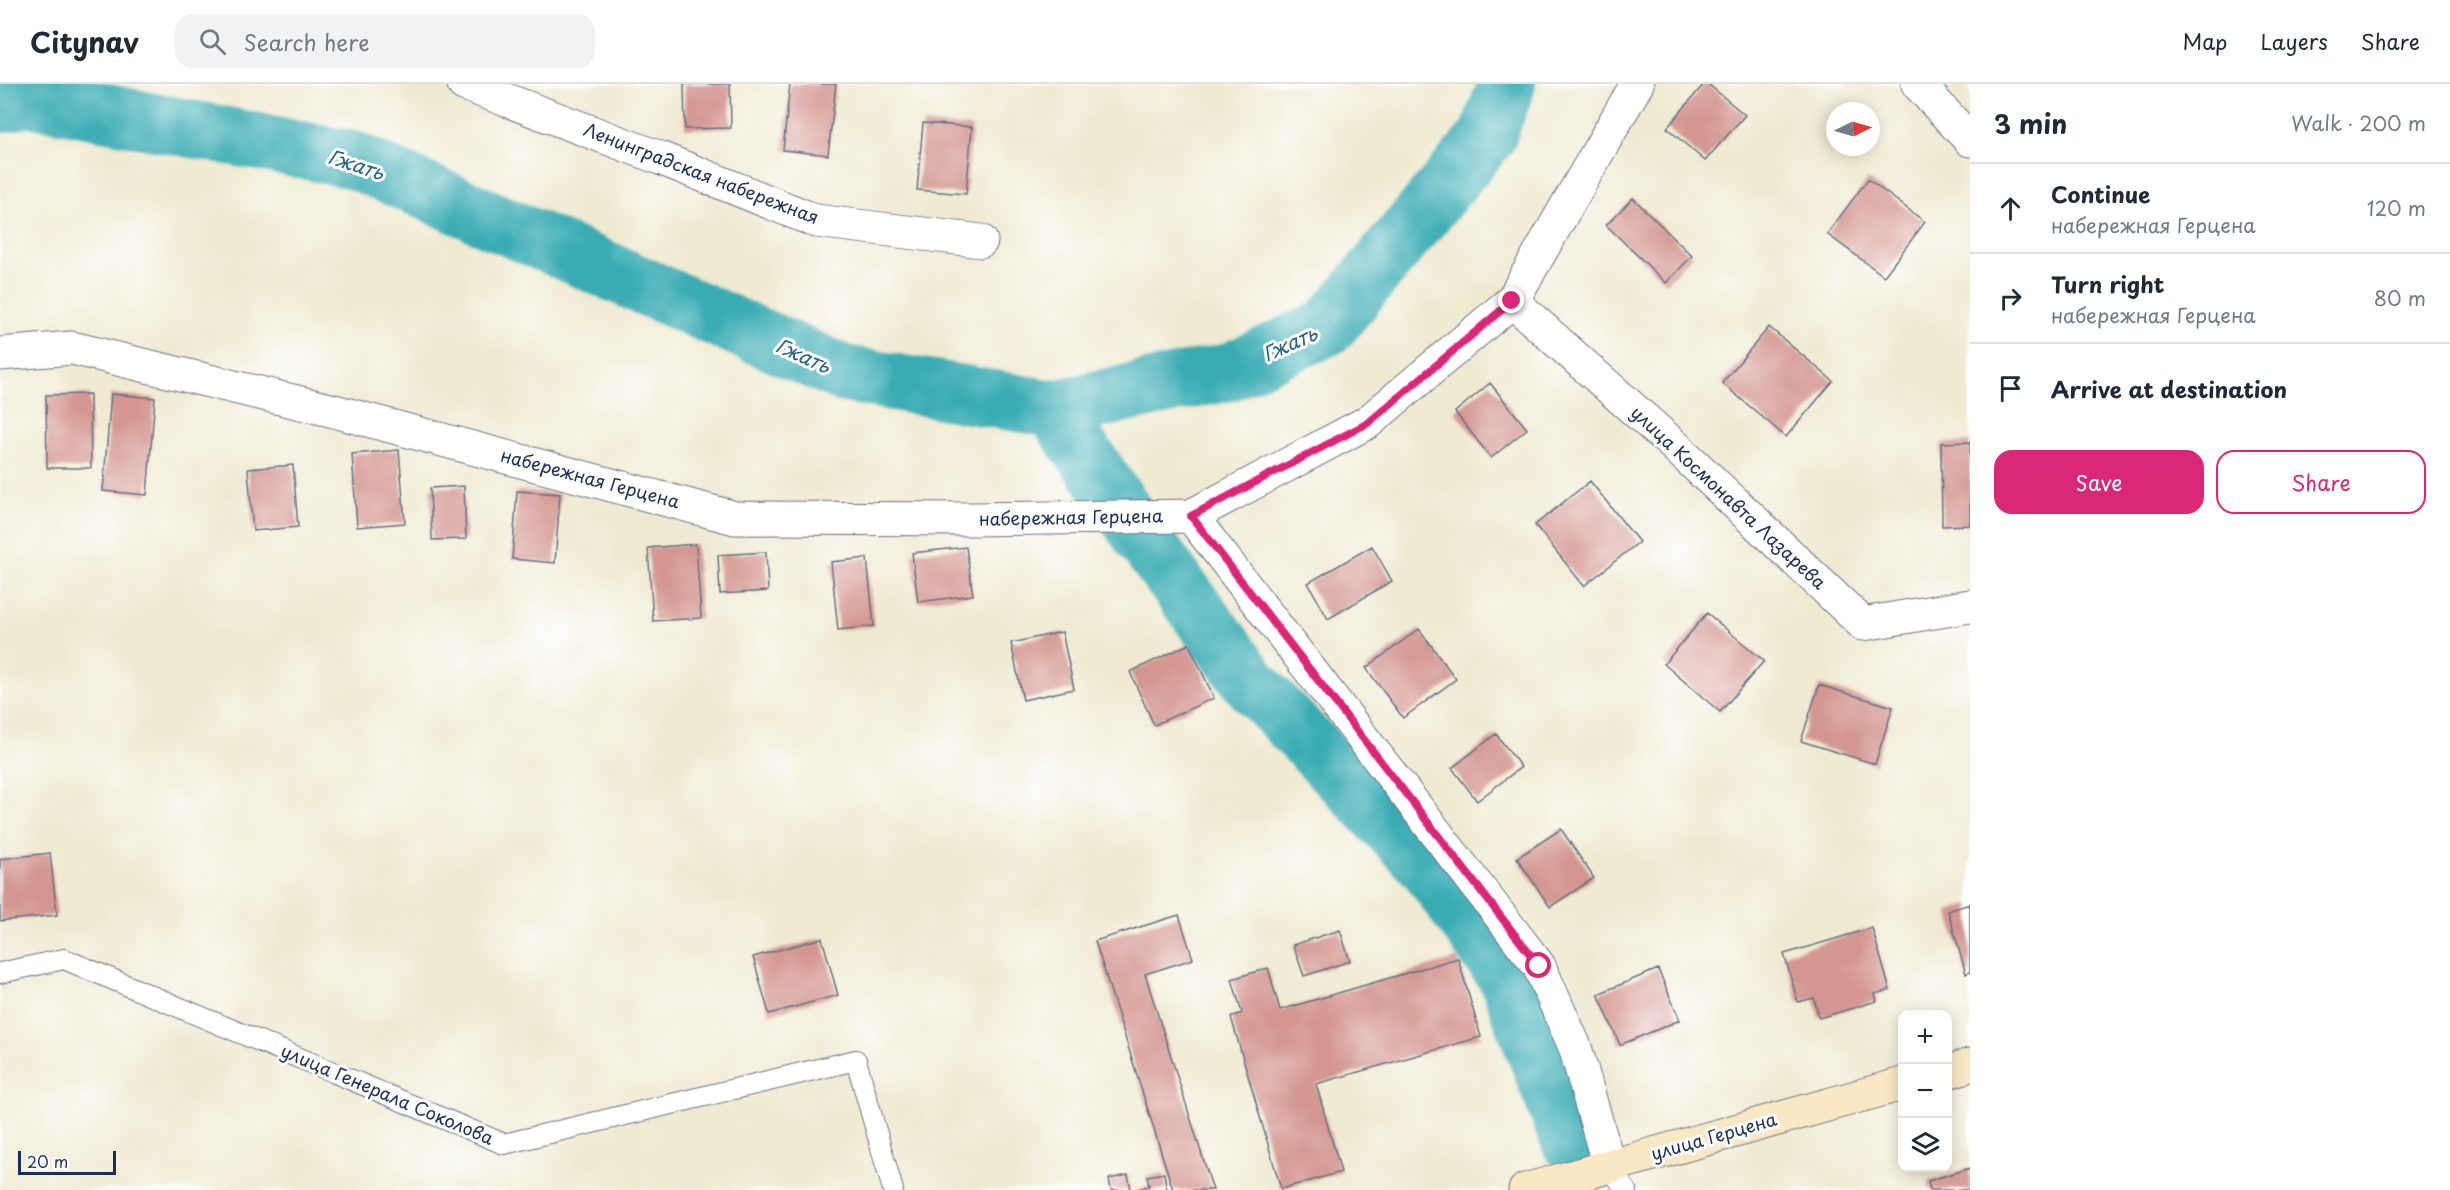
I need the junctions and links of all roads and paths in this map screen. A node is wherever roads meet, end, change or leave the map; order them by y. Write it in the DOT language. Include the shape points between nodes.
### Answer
graph roads {
  1 [pos="464,84"];
  2 [pos="1637,84"];
  3 [pos="1918,84"];
  4 [pos="1970,141"];
  5 [pos="981,241"];
  6 [pos="1512,301"];
  7 [pos="0,354"];
  8 [pos="1191,516"];
  9 [pos="1970,606"];
  10 [pos="0,973"];
  11 [pos="1970,1065"];
  12 [pos="1952,1070"];
  13 [pos="1898,1085"];
  14 [pos="1618,1178"];
  15 [pos="893,1190"];
  16 [pos="1525,1190"];
  1 -- 5 [label="street, Ленинградская набережная" via="816,220"];
  2 -- 6 [label="street, набережная Герцена"];
  3 -- 4 [label="street"];
  6 -- 8 [label="street, набережная Герцена" via="1368,423"];
  6 -- 9 [label="street, улица Космонавта Лазарева" via="1676,447 1863,624"];
  7 -- 8 [label="street, набережная Герцена" via="72,348 334,411 735,518"];
  8 -- 14 [label="street" via="1539,966 1575,1047"];
  10 -- 15 [label="lane, улица Генерала Соколова" via="64,958 504,1144 856,1060"];
  11 -- 12 [label="street"];
  13 -- 14 [label="street, улица Герцена"];
  14 -- 16 [label="street, улица Герцена"];
}
